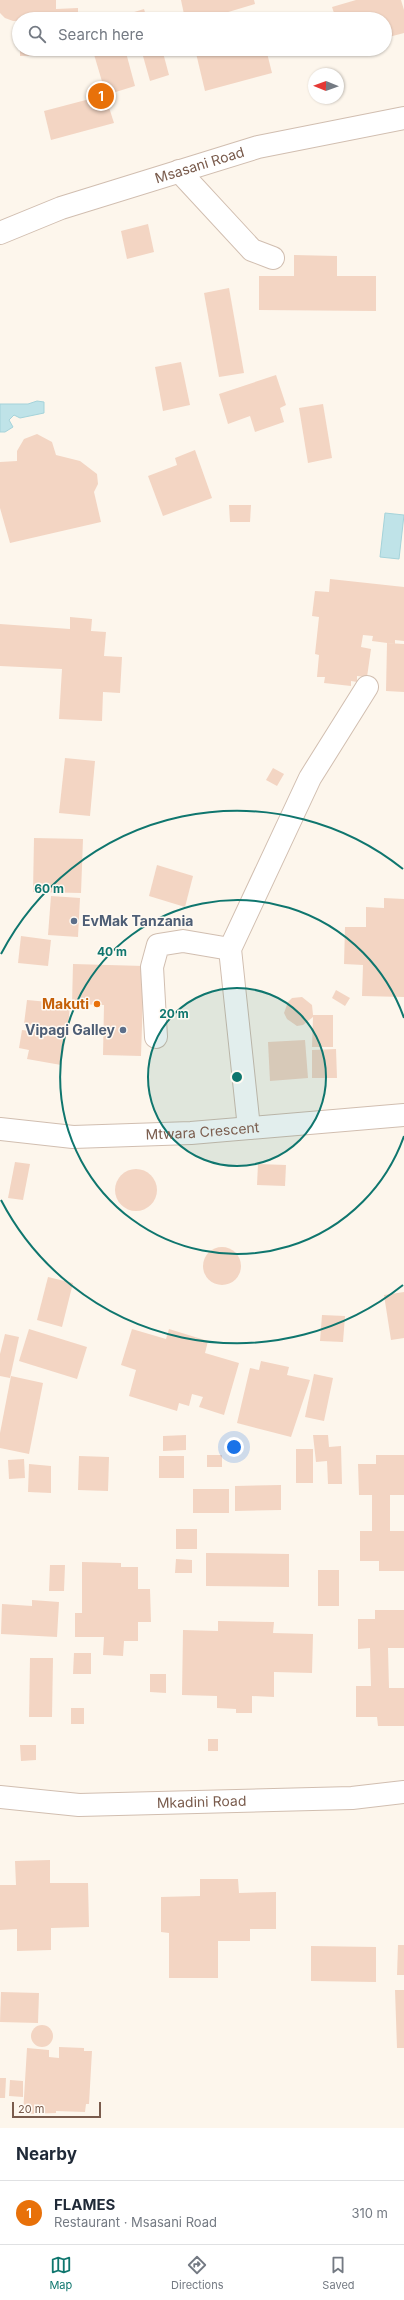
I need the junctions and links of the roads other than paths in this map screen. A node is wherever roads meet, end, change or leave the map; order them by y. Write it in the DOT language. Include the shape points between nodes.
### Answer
graph roads {
  1 [pos="404,118"];
  2 [pos="179,171"];
  3 [pos="0,233"];
  4 [pos="273,258"];
  5 [pos="367,687"];
  6 [pos="230,949"];
  7 [pos="156,1037"];
  8 [pos="404,1115"];
  9 [pos="249,1128"];
  10 [pos="0,1129"];
  11 [pos="404,1792"];
  12 [pos="0,1797"];
  1 -- 2 [label="street, Msasani Road" via="258,147"];
  2 -- 3 [label="street, Msasani Road" via="61,208"];
  2 -- 4 [label="street" via="252,250"];
  5 -- 6 [label="street" via="310,778"];
  6 -- 7 [label="street" via="183,941 158,945 152,967"];
  6 -- 9 [label="street"];
  8 -- 9 [label="street, Mtwara Crescent"];
  9 -- 10 [label="street, Mtwara Crescent" via="191,1133 73,1137"];
  11 -- 12 [label="street, Mkadini Road" via="352,1798 79,1804"];
}
